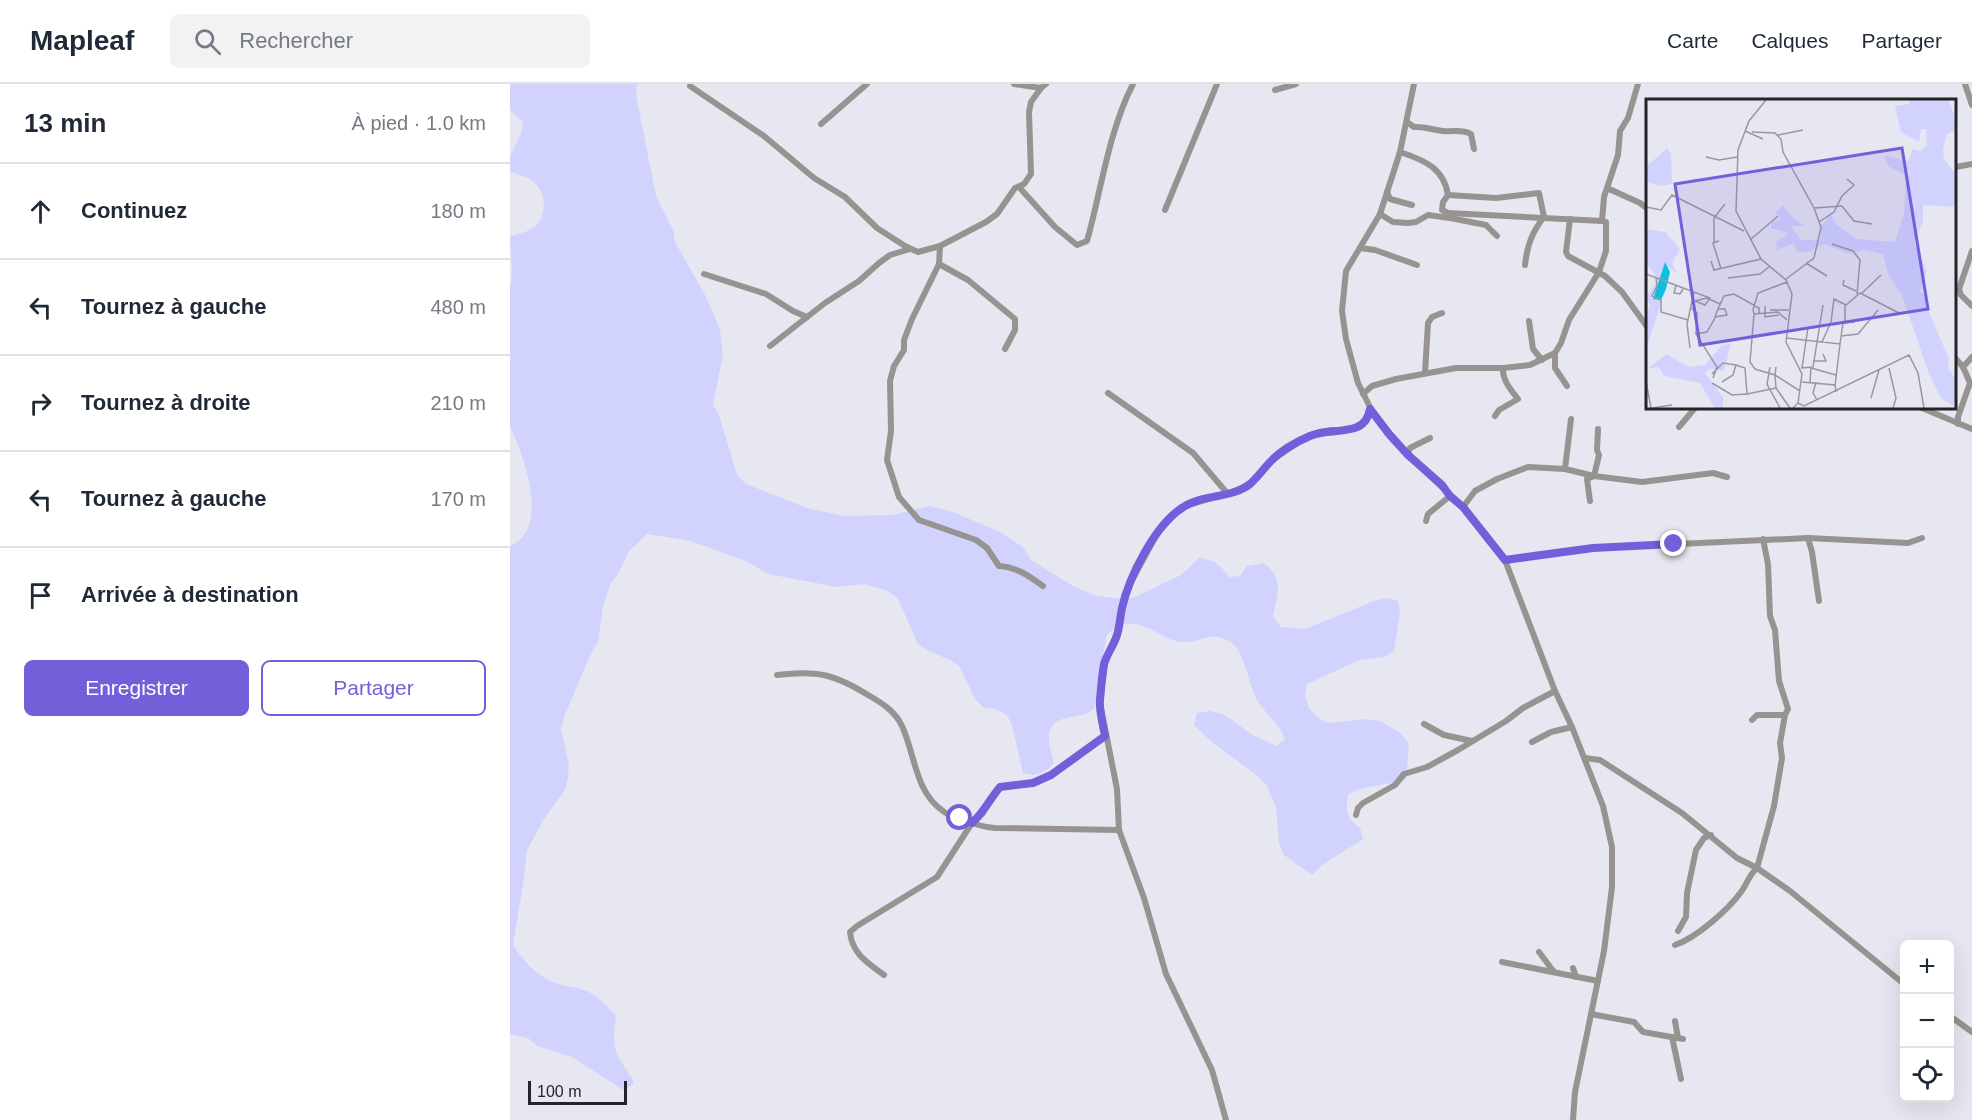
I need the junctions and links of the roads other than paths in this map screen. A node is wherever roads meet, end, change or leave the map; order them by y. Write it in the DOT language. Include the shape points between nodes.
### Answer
graph roads {
  1 [pos="867,84"];
  2 [pos="1014,84"];
  3 [pos="1133,84"];
  4 [pos="1217,84"];
  5 [pos="1296,84"];
  6 [pos="1638,84"];
  7 [pos="1965,84"];
  8 [pos="690,86"];
  9 [pos="1044,86"];
  10 [pos="1412,86"];
  11 [pos="1275,90"];
  12 [pos="1972,105"];
  13 [pos="1407,122"];
  14 [pos="820,124"];
  15 [pos="1474,149"];
  16 [pos="1400,152"];
  17 [pos="1972,164"];
  18 [pos="1957,167"];
  19 [pos="1019,187"];
  20 [pos="1607,188"];
  21 [pos="1387,192"];
  22 [pos="1448,195"];
  23 [pos="1412,205"];
  24 [pos="1646,208"];
  25 [pos="1165,210"];
  26 [pos="1380,214"];
  27 [pos="1544,217"];
  28 [pos="1570,219"];
  29 [pos="1602,221"];
  30 [pos="1497,236"];
  31 [pos="940,246"];
  32 [pos="1360,248"];
  33 [pos="911,249"];
  34 [pos="1972,251"];
  35 [pos="939,264"];
  36 [pos="1417,265"];
  37 [pos="1525,265"];
  38 [pos="1599,272"];
  39 [pos="704,274"];
  40 [pos="1972,306"];
  41 [pos="1442,313"];
  42 [pos="807,317"];
  43 [pos="1529,321"];
  44 [pos="1646,325"];
  45 [pos="770,345"];
  46 [pos="1005,350"];
  47 [pos="1555,353"];
  48 [pos="1972,357"];
  49 [pos="1542,360"];
  50 [pos="1503,368"];
  51 [pos="1959,368"];
  52 [pos="1425,373"];
  53 [pos="1567,386"];
  54 [pos="1108,393"];
  55 [pos="1363,394"];
  56 [pos="1370,409"];
  57 [pos="1693,410"];
  58 [pos="1926,410"];
  59 [pos="1495,416"];
  60 [pos="1570,419"];
  61 [pos="1958,424"];
  62 [pos="1679,427"];
  63 [pos="1598,429"];
  64 [pos="1972,429"];
  65 [pos="1430,438"];
  66 [pos="1408,455"];
  67 [pos="1565,469"];
  68 [pos="1594,476"];
  69 [pos="1727,477"];
  70 [pos="1227,493"];
  71 [pos="1450,496"];
  72 [pos="1590,501"];
  73 [pos="1463,507"];
  74 [pos="1426,521"];
  75 [pos="1808,538"];
  76 [pos="1922,538"];
  77 [pos="1763,539"];
  78 [pos="1505,560"];
  79 [pos="1043,586"];
  80 [pos="1819,601"];
  81 [pos="777,675"];
  82 [pos="1555,691"];
  83 [pos="1785,715"];
  84 [pos="1752,720"];
  85 [pos="1424,724"];
  86 [pos="1572,727"];
  87 [pos="1105,736"];
  88 [pos="1472,741"];
  89 [pos="1532,742"];
  90 [pos="1585,758"];
  91 [pos="1356,815"];
  92 [pos="972,823"];
  93 [pos="1119,830"];
  94 [pos="1711,835"];
  95 [pos="1757,868"];
  96 [pos="1678,931"];
  97 [pos="1675,945"];
  98 [pos="1539,952"];
  99 [pos="1502,962"];
  100 [pos="1573,968"];
  101 [pos="1555,973"];
  102 [pos="884,975"];
  103 [pos="1576,977"];
  104 [pos="1900,980"];
  105 [pos="1598,981"];
  106 [pos="1591,1014"];
  107 [pos="1954,1019"];
  108 [pos="1675,1021"];
  109 [pos="1972,1032"];
  110 [pos="1678,1038"];
  111 [pos="1681,1079"];
  112 [pos="1226,1120"];
  113 [pos="1573,1120"];
  1 -- 14 [label="street"];
  2 -- 9 [label="street"];
  3 -- 19 [label="street" via="1108,155 1087,241 1077,245 1067,238"];
  4 -- 25 [label="street"];
  5 -- 11 [label="street"];
  6 -- 20 [label="street" via="1620,131 1618,155"];
  7 -- 12 [label="street"];
  8 -- 33 [label="street" via="764,136 814,178 845,197 877,228"];
  9 -- 19 [label="street" via="1031,102 1031,174"];
  10 -- 13 [label="street"];
  13 -- 15 [label="street" via="1414,127 1465,131 1471,135"];
  13 -- 16 [label="street"];
  16 -- 21 [label="street"];
  16 -- 22 [label="street" via="1422,159 1440,172"];
  17 -- 18 [label="street"];
  19 -- 31 [label="street" via="997,214"];
  20 -- 24 [label="street"];
  20 -- 29 [label="street"];
  21 -- 23 [label="street" via="1390,199"];
  21 -- 26 [label="street"];
  22 -- 27 [label="street" via="1496,198 1539,193"];
  22 -- 27 [label="street" via="1442,210 1448,213"];
  26 -- 30 [label="street" via="1393,222 1408,223 1428,215 1450,218 1486,225"];
  26 -- 32 [label="street"];
  27 -- 28 [label="street"];
  27 -- 37 [label="street" via="1534,230"];
  28 -- 29 [label="street"];
  28 -- 38 [label="street" via="1566,252"];
  29 -- 38 [label="street" via="1606,222 1608,233"];
  31 -- 33 [label="street" via="918,252"];
  31 -- 35 [label="street"];
  32 -- 36 [label="street"];
  32 -- 55 [label="street" via="1346,271 1342,311"];
  33 -- 42 [label="street" via="890,255"];
  34 -- 40 [label="street" via="1959,288"];
  35 -- 46 [label="street" via="968,280 1015,320 1015,330"];
  35 -- 79 [label="street" via="912,319 890,381 887,460 898,497 919,520 976,540 999,566 1023,572"];
  38 -- 44 [label="street" via="1622,292"];
  38 -- 47 [label="street" via="1569,320"];
  39 -- 42 [label="street" via="766,294"];
  41 -- 52 [label="street" via="1428,323"];
  42 -- 45 [label="street"];
  43 -- 49 [label="street" via="1533,349"];
  47 -- 49 [label="street"];
  47 -- 53 [label="street" via="1555,368"];
  48 -- 51 [label="street"];
  49 -- 50 [label="street"];
  50 -- 52 [label="street" via="1456,368"];
  50 -- 59 [label="street" via="1508,387 1518,399"];
  51 -- 61 [label="street" via="1970,383"];
  52 -- 55 [label="street" via="1381,383"];
  54 -- 70 [label="street" via="1193,453"];
  55 -- 56 [label="street"];
  56 -- 66 [label="street"];
  56 -- 70 [label="street" via="1360,427 1308,436 1272,460 1250,484"];
  57 -- 62 [label="street"];
  58 -- 61 [label="street"];
  60 -- 67 [label="street"];
  61 -- 64 [label="street"];
  63 -- 68 [label="street" via="1599,455"];
  65 -- 66 [label="street" via="1410,448"];
  66 -- 71 [label="street"];
  67 -- 68 [label="street"];
  67 -- 73 [label="street" via="1528,467 1475,491"];
  68 -- 69 [label="street" via="1642,482 1713,473"];
  68 -- 72 [label="street" via="1587,479"];
  70 -- 87 [label="street" via="1182,507 1158,532 1131,582 1118,634 1105,663 1100,703"];
  71 -- 73 [label="street"];
  71 -- 74 [label="street" via="1428,514"];
  73 -- 78 [label="street"];
  75 -- 76 [label="street" via="1908,543"];
  75 -- 77 [label="street"];
  75 -- 80 [label="street"];
  77 -- 78 [label="street" via="1593,548"];
  77 -- 83 [label="street" via="1779,681 1788,709"];
  78 -- 82 [label="street"];
  81 -- 92 [label="street" via="796,672 835,677 887,707 903,727 919,778 931,800 944,812"];
  82 -- 86 [label="street"];
  82 -- 88 [label="street"];
  83 -- 84 [label="street" via="1757,715"];
  83 -- 95 [label="street" via="1774,806"];
  85 -- 88 [label="street" via="1444,735"];
  86 -- 89 [label="street"];
  86 -- 90 [label="street"];
  87 -- 92 [label="street" via="1051,775 1033,783 1000,787"];
  87 -- 93 [label="street" via="1118,789"];
  88 -- 91 [label="street" via="1427,767 1404,774 1395,785 1363,803"];
  90 -- 94 [label="street" via="1600,760"];
  90 -- 105 [label="street" via="1603,806 1611,848 1612,887"];
  92 -- 93 [label="street" via="1011,829"];
  92 -- 102 [label="street" via="937,877 850,932 856,952"];
  93 -- 112 [label="street" via="1166,974 1212,1070"];
  94 -- 95 [label="street" via="1737,858"];
  94 -- 96 [label="street" via="1696,850 1686,917"];
  95 -- 97 [label="street" via="1732,903 1707,927"];
  95 -- 104 [label="street"];
  98 -- 101 [label="street"];
  99 -- 101 [label="street"];
  100 -- 103 [label="street"];
  101 -- 103 [label="street"];
  103 -- 105 [label="street"];
  105 -- 106 [label="street"];
  106 -- 110 [label="street" via="1634,1022 1643,1032"];
  106 -- 113 [label="street"];
  107 -- 109 [label="street"];
  108 -- 110 [label="street"];
  110 -- 111 [label="street"];
}
